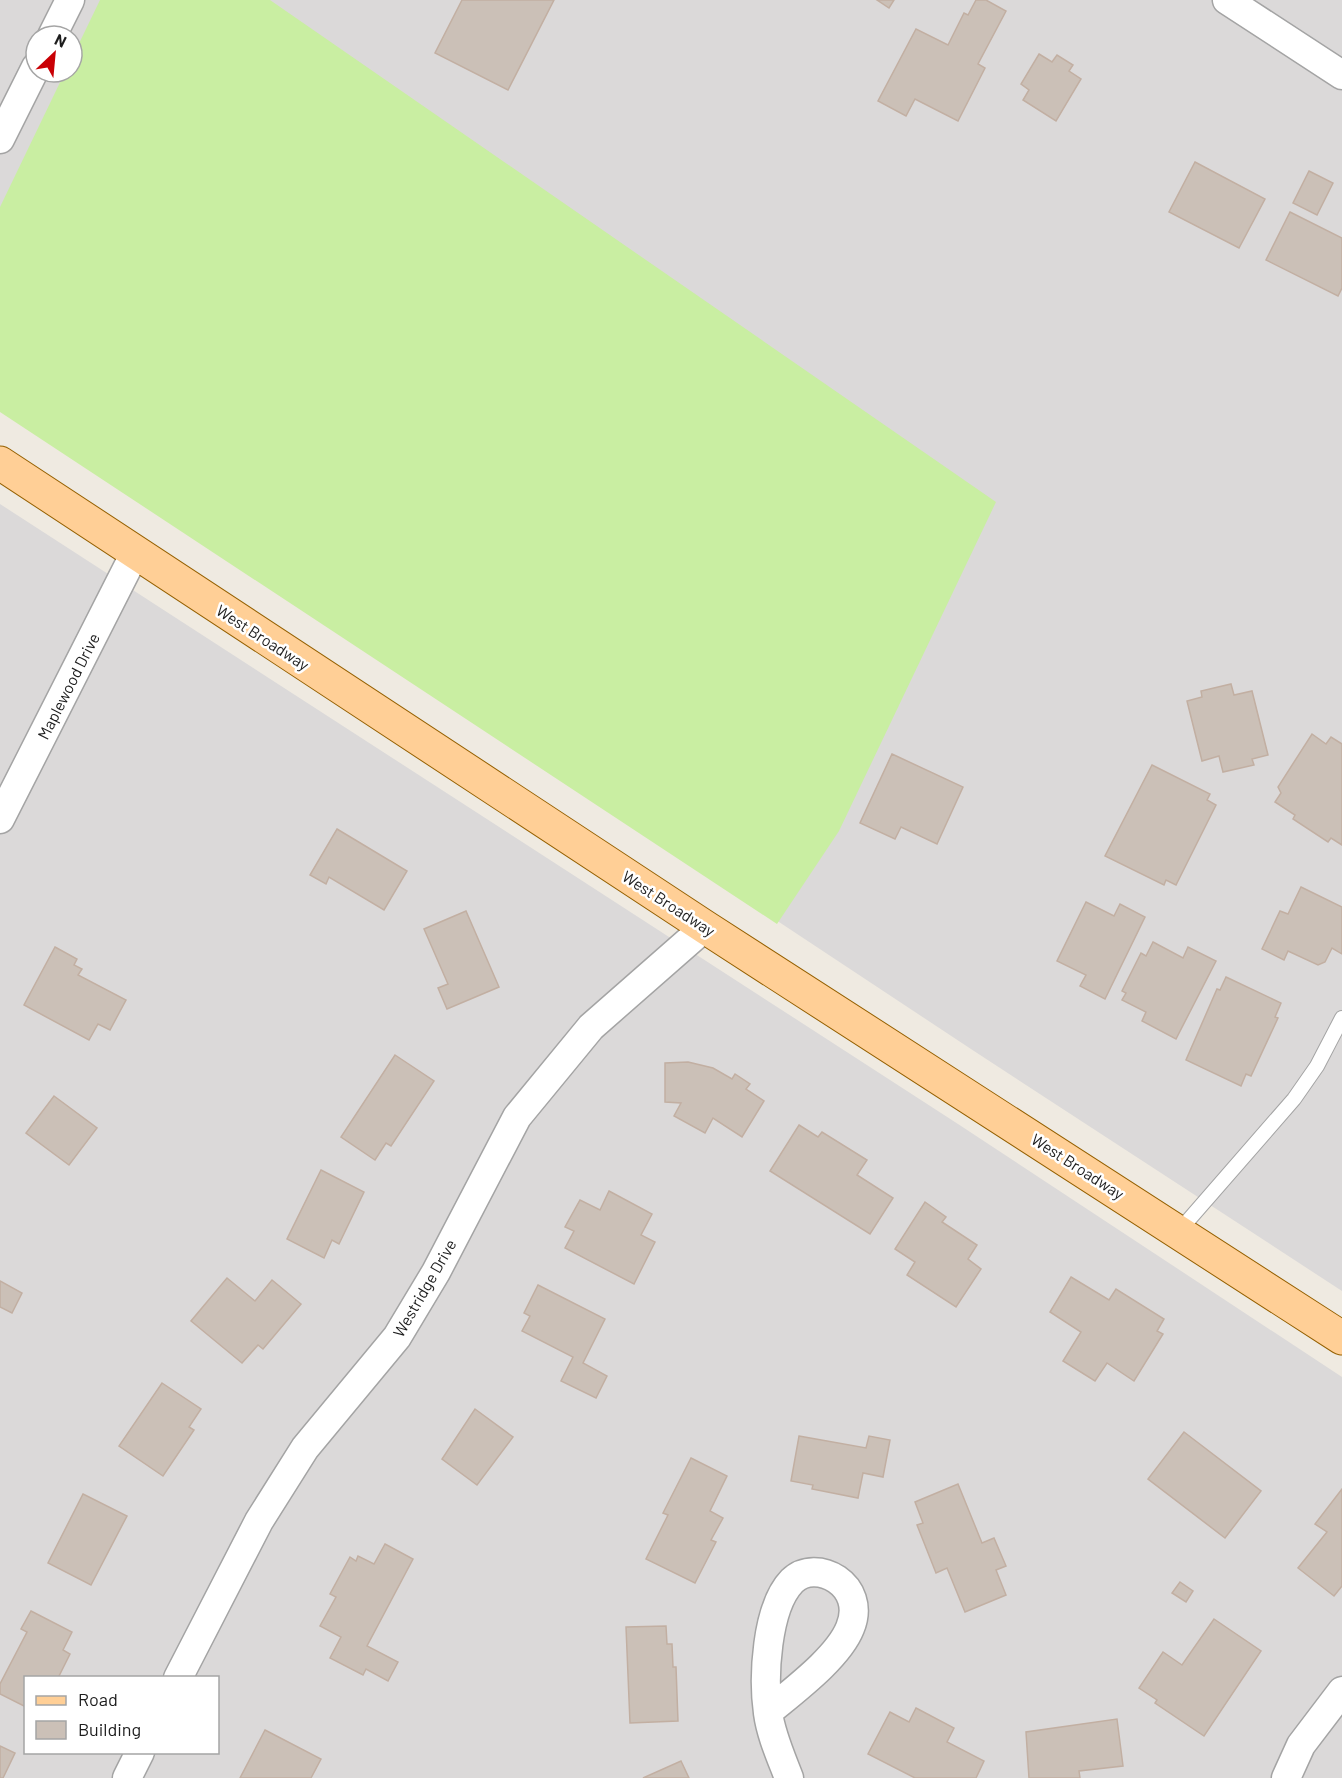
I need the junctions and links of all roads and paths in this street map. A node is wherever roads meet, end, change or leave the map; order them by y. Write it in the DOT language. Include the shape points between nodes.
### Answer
graph roads {
  1 [pos="70,0"];
  2 [pos="1227,0"];
  3 [pos="58,24"];
  4 [pos="1342,75"];
  5 [pos="28,84"];
  6 [pos="0,139"];
  7 [pos="0,463"];
  8 [pos="135,553"];
  9 [pos="0,819"];
  10 [pos="705,927"];
  11 [pos="1342,1018"];
  12 [pos="1179,1231"];
  13 [pos="1342,1338"];
  14 [pos="179,1676"];
  15 [pos="1342,1692"];
  16 [pos="768,1712"];
  17 [pos="139,1754"];
  18 [pos="127,1778"];
  19 [pos="789,1778"];
  20 [pos="1286,1778"];
  1 -- 3 [label="street"];
  2 -- 4 [label="street"];
  5 -- 6 [label="street"];
  7 -- 8 [label="main road, West Broadway"];
  8 -- 9 [label="street, Maplewood Drive"];
  8 -- 10 [label="main road, West Broadway"];
  10 -- 12 [label="main road, West Broadway"];
  10 -- 14 [label="street, Westridge Drive" via="591,1027 517,1117 436,1272 397,1337 305,1448 258,1521"];
  11 -- 12 [label="lane" via="1294,1099"];
  12 -- 13 [label="main road, West Broadway"];
  15 -- 20 [label="street" via="1301,1745"];
  16 -- 16 [label="street" via="768,1641 780,1601 792,1580 809,1573 830,1575 848,1587 856,1607 850,1630 820,1668"];
  16 -- 19 [label="street"];
  17 -- 18 [label="street"];
}
